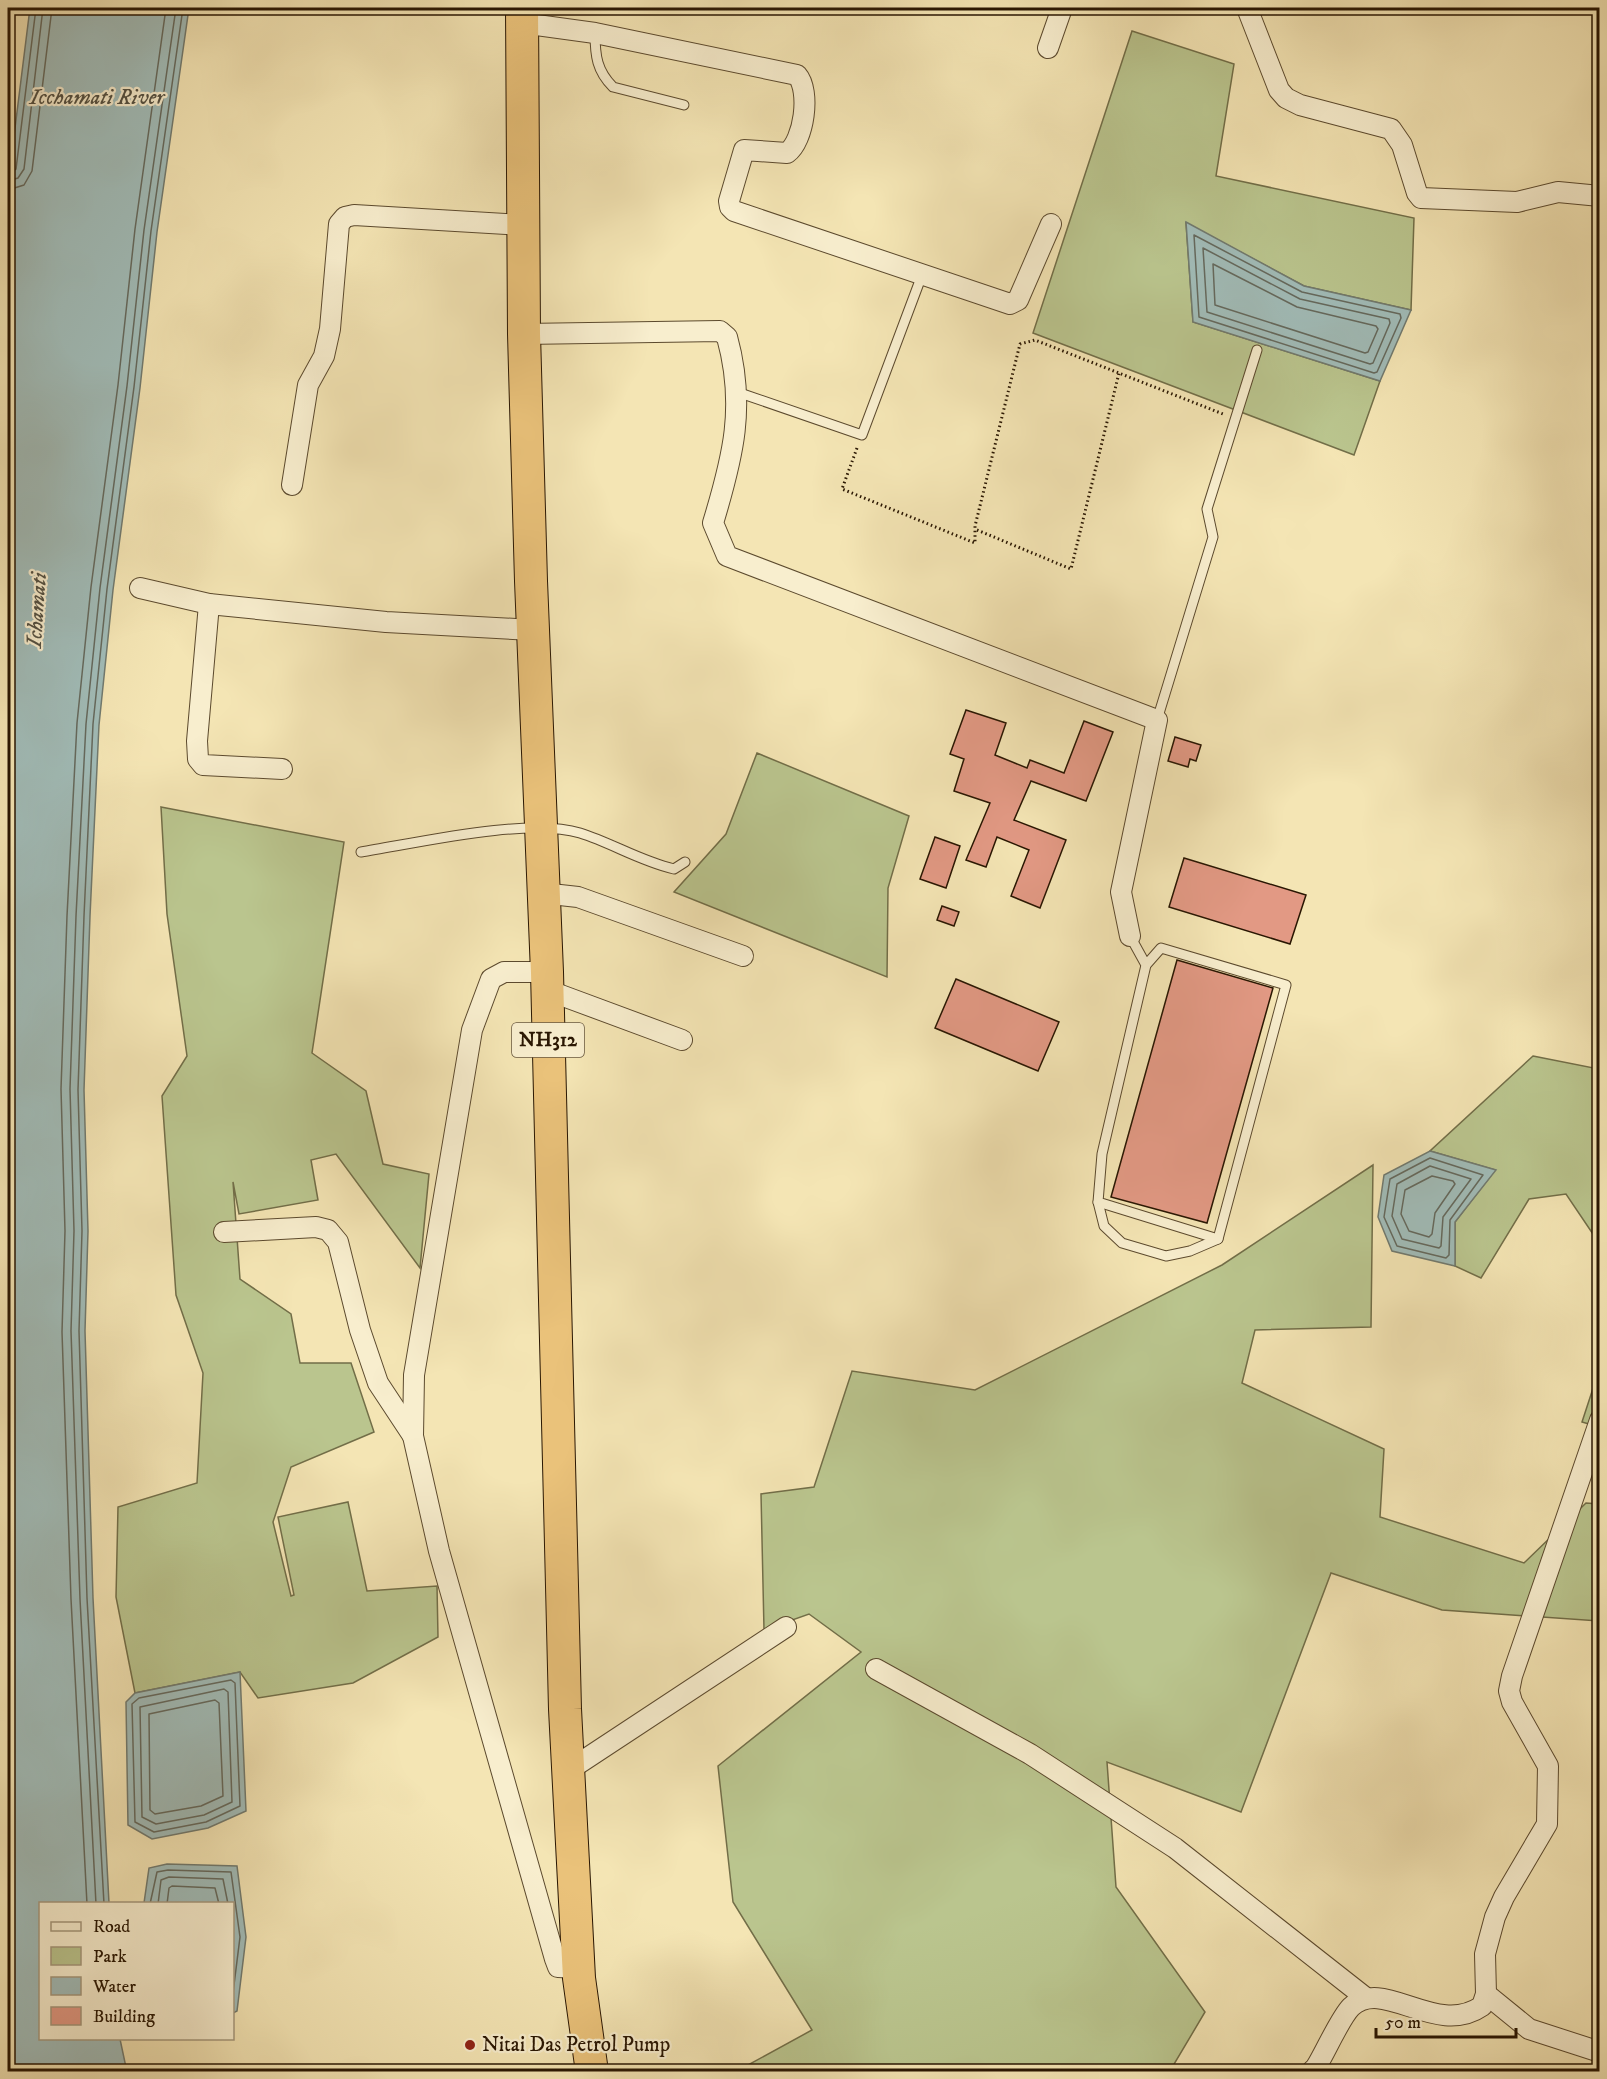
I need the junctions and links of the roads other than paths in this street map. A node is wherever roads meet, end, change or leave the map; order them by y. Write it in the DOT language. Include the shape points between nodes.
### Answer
graph roads {
  1 [pos="1062,8"];
  2 [pos="1247,8"];
  3 [pos="522,16"];
  4 [pos="595,33"];
  5 [pos="1048,48"];
  6 [pos="684,105"];
  7 [pos="1599,196"];
  8 [pos="1052,224"];
  9 [pos="522,225"];
  10 [pos="922,275"];
  11 [pos="524,334"];
  12 [pos="1257,350"];
  13 [pos="737,392"];
  14 [pos="292,485"];
  15 [pos="140,588"];
  16 [pos="209,604"];
  17 [pos="533,630"];
  18 [pos="1157,720"];
  19 [pos="282,770"];
  20 [pos="540,827"];
  21 [pos="361,852"];
  22 [pos="685,862"];
  23 [pos="542,893"];
  24 [pos="1130,936"];
  25 [pos="743,956"];
  26 [pos="1146,965"];
  27 [pos="547,981"];
  28 [pos="682,1040"];
  29 [pos="1098,1202"];
  30 [pos="224,1232"];
  31 [pos="1218,1239"];
  32 [pos="1599,1419"];
  33 [pos="413,1436"];
  34 [pos="786,1627"];
  35 [pos="876,1669"];
  36 [pos="569,1770"];
  37 [pos="579,1968"];
  38 [pos="1486,1994"];
  39 [pos="1366,1998"];
  40 [pos="1599,2052"];
  41 [pos="592,2072"];
  42 [pos="1311,2072"];
  1 -- 5 [label="street"];
  2 -- 7 [label="street" via="1279,90 1300,105 1391,129 1402,145 1416,193 1421,198 1517,202 1558,192"];
  3 -- 4 [label="street"];
  3 -- 9 [label="highway, NH312"];
  4 -- 6 [label="lane" via="598,67 613,87"];
  4 -- 10 [label="street" via="797,75 804,83 805,97 798,140 787,153 744,150 730,207"];
  8 -- 10 [label="street" via="1015,304"];
  9 -- 11 [label="highway, NH312"];
  9 -- 14 [label="street" via="345,217 339,224 330,329 324,356 308,385"];
  10 -- 13 [label="lane" via="862,435"];
  11 -- 13 [label="street" via="720,331 727,337"];
  11 -- 17 [label="highway, NH312"];
  12 -- 18 [label="lane" via="1207,509 1213,537"];
  13 -- 18 [label="street" via="732,460 712,524 727,556"];
  15 -- 16 [label="street"];
  16 -- 17 [label="street" via="386,622"];
  16 -- 19 [label="street" via="198,759 203,765 218,768"];
  17 -- 20 [label="highway, NH312"];
  18 -- 24 [label="street" via="1121,892"];
  20 -- 21 [label="lane"];
  20 -- 22 [label="lane" via="579,832 649,863 674,869"];
  20 -- 23 [label="highway, NH312"];
  23 -- 25 [label="street" via="578,897"];
  23 -- 27 [label="highway, NH312"];
  24 -- 26 [label="lane"];
  26 -- 29 [label="lane" via="1102,1154"];
  26 -- 31 [label="lane" via="1161,948 1286,985"];
  27 -- 28 [label="street"];
  27 -- 33 [label="street" via="504,972 491,979 472,1030 414,1375"];
  27 -- 36 [label="highway, NH312"];
  29 -- 31 [label="lane"];
  29 -- 31 [label="lane" via="1104,1226 1122,1243 1166,1256"];
  30 -- 33 [label="street" via="316,1227 328,1230 338,1242 378,1383"];
  32 -- 38 [label="street" via="1509,1691 1548,1766 1547,1824 1495,1917 1485,1954"];
  33 -- 37 [label="street" via="439,1551 555,1959 564,1969"];
  34 -- 36 [label="street"];
  35 -- 39 [label="street" via="1030,1754 1175,1848"];
  36 -- 37 [label="highway, NH312"];
  37 -- 41 [label="highway, NH312"];
  38 -- 39 [label="street" via="1482,2006 1460,2017"];
  38 -- 40 [label="street" via="1530,2029"];
  39 -- 42 [label="street" via="1351,2007"];
}
